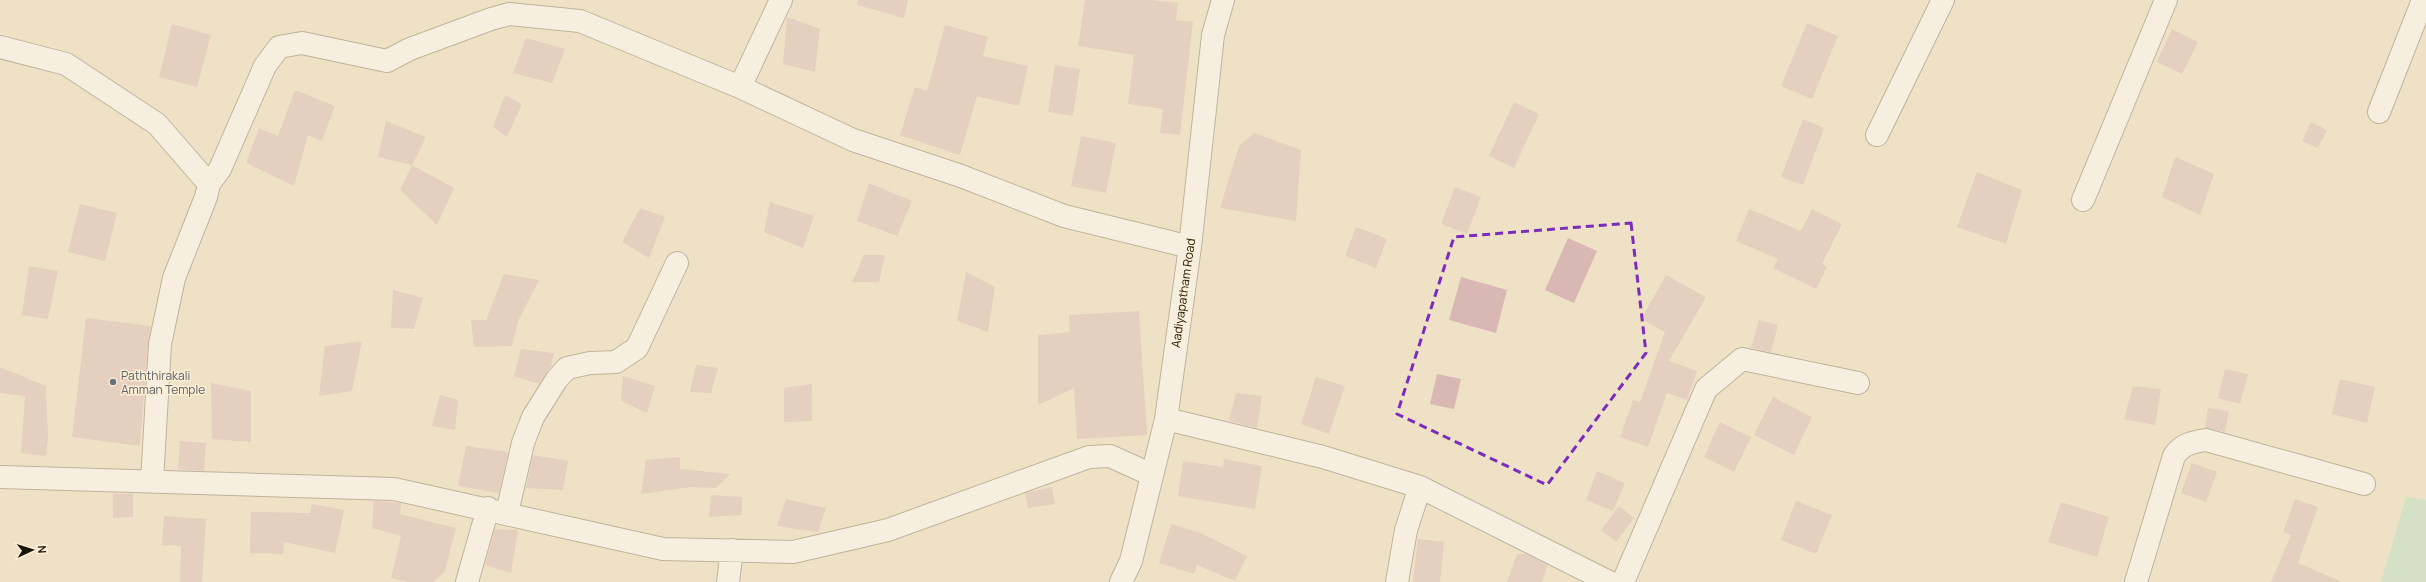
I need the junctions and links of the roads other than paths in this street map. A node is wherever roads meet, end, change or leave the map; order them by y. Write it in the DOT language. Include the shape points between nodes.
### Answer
graph roads {
  1 [pos="781,0"];
  2 [pos="1223,0"];
  3 [pos="1943,0"];
  4 [pos="2166,0"];
  5 [pos="2424,0"];
  6 [pos="509,7"];
  7 [pos="0,47"];
  8 [pos="740,87"];
  9 [pos="2380,112"];
  10 [pos="1877,135"];
  11 [pos="209,184"];
  12 [pos="2083,200"];
  13 [pos="1190,247"];
  14 [pos="677,263"];
  15 [pos="1858,383"];
  16 [pos="1166,419"];
  17 [pos="1152,475"];
  18 [pos="0,477"];
  19 [pos="152,481"];
  20 [pos="2364,484"];
  21 [pos="1420,487"];
  22 [pos="497,511"];
  23 [pos="732,550"];
  24 [pos="2142,580"];
  25 [pos="467,582"];
  26 [pos="728,582"];
  27 [pos="1121,582"];
  28 [pos="1397,582"];
  29 [pos="1609,582"];
  30 [pos="1623,582"];
  1 -- 8 [label="street"];
  2 -- 13 [label="street, Aadiyapatham Road" via="1213,35"];
  3 -- 10 [label="street"];
  4 -- 12 [label="street"];
  5 -- 9 [label="street"];
  6 -- 8 [label="street" via="580,21"];
  6 -- 11 [label="street" via="490,19 417,46 387,61 302,43 279,47 265,66 220,169"];
  7 -- 11 [label="street" via="66,64 157,124"];
  8 -- 13 [label="street" via="853,140 961,176 1064,216"];
  11 -- 19 [label="street" via="174,278 160,344"];
  13 -- 16 [label="street, Aadiyapatham Road"];
  14 -- 22 [label="street" via="637,348 616,362 590,363 567,368 557,379 533,417"];
  15 -- 30 [label="street" via="1742,359 1706,389"];
  16 -- 17 [label="street, Aadiyapatham Road"];
  16 -- 21 [label="street" via="1323,458"];
  17 -- 23 [label="street" via="1110,456 1089,457 888,530 793,552"];
  17 -- 27 [label="street, Aadiyapatham Road" via="1132,561"];
  18 -- 19 [label="street"];
  19 -- 22 [label="street" via="394,489"];
  20 -- 24 [label="street" via="2206,440 2191,442 2179,449 2174,456"];
  21 -- 28 [label="street" via="1406,530"];
  21 -- 29 [label="street"];
  22 -- 23 [label="street" via="663,549"];
  22 -- 25 [label="street"];
  23 -- 26 [label="street"];
}
